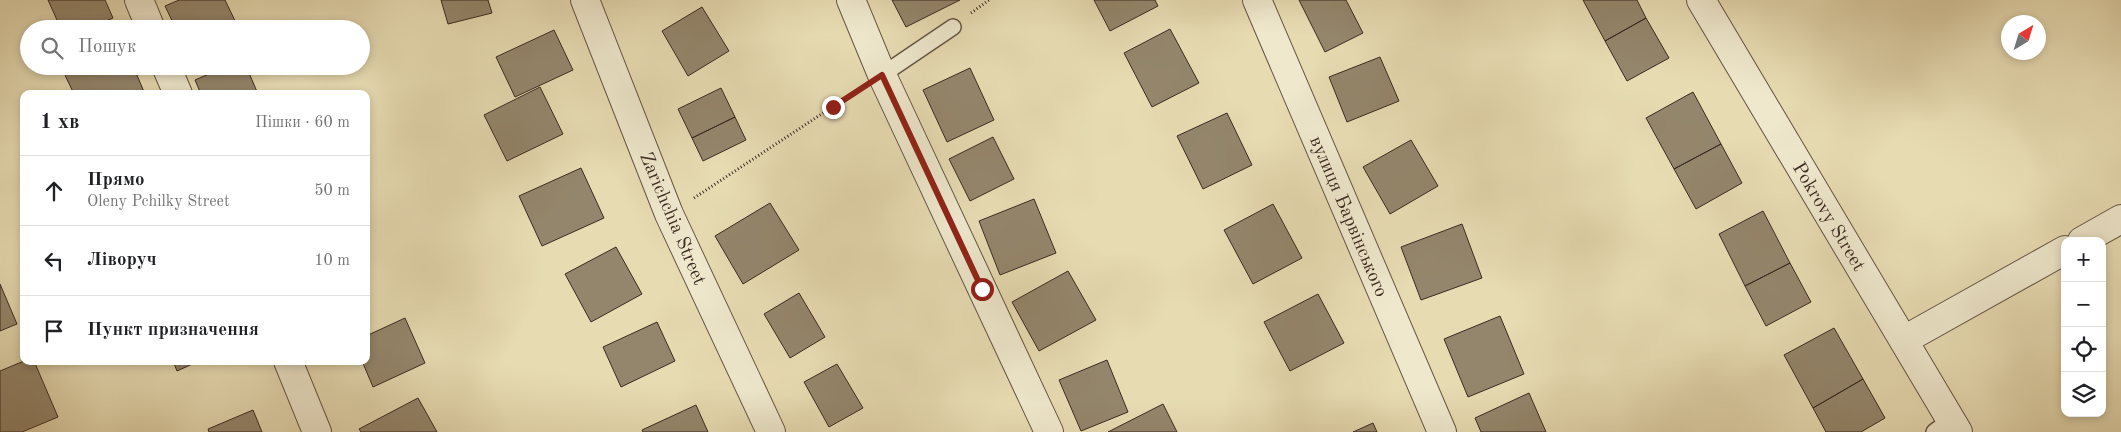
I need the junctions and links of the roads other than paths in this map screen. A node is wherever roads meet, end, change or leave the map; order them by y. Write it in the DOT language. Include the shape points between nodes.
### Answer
graph roads {
  1 [pos="139,0"];
  2 [pos="586,0"];
  3 [pos="850,0"];
  4 [pos="1257,0"];
  5 [pos="1702,0"];
  6 [pos="147,20"];
  7 [pos="953,26"];
  8 [pos="170,75"];
  9 [pos="882,75"];
  10 [pos="176,90"];
  11 [pos="2121,219"];
  12 [pos="2089,237"];
  13 [pos="2061,252"];
  14 [pos="1904,340"];
  15 [pos="290,365"];
  16 [pos="1948,428"];
  17 [pos="317,432"];
  18 [pos="771,432"];
  19 [pos="1049,432"];
  20 [pos="1442,432"];
  1 -- 6 [label="street"];
  2 -- 18 [label="street, Zarichchia Street" via="670,214"];
  3 -- 9 [label="street"];
  4 -- 20 [label="street, вулиця Барвінського"];
  5 -- 14 [label="street, Pokrovy Street"];
  7 -- 9 [label="lane"];
  8 -- 10 [label="street"];
  9 -- 19 [label="street"];
  11 -- 12 [label="street"];
  13 -- 14 [label="street"];
  14 -- 16 [label="street, Pokrovy Street"];
  15 -- 17 [label="street"];
}
